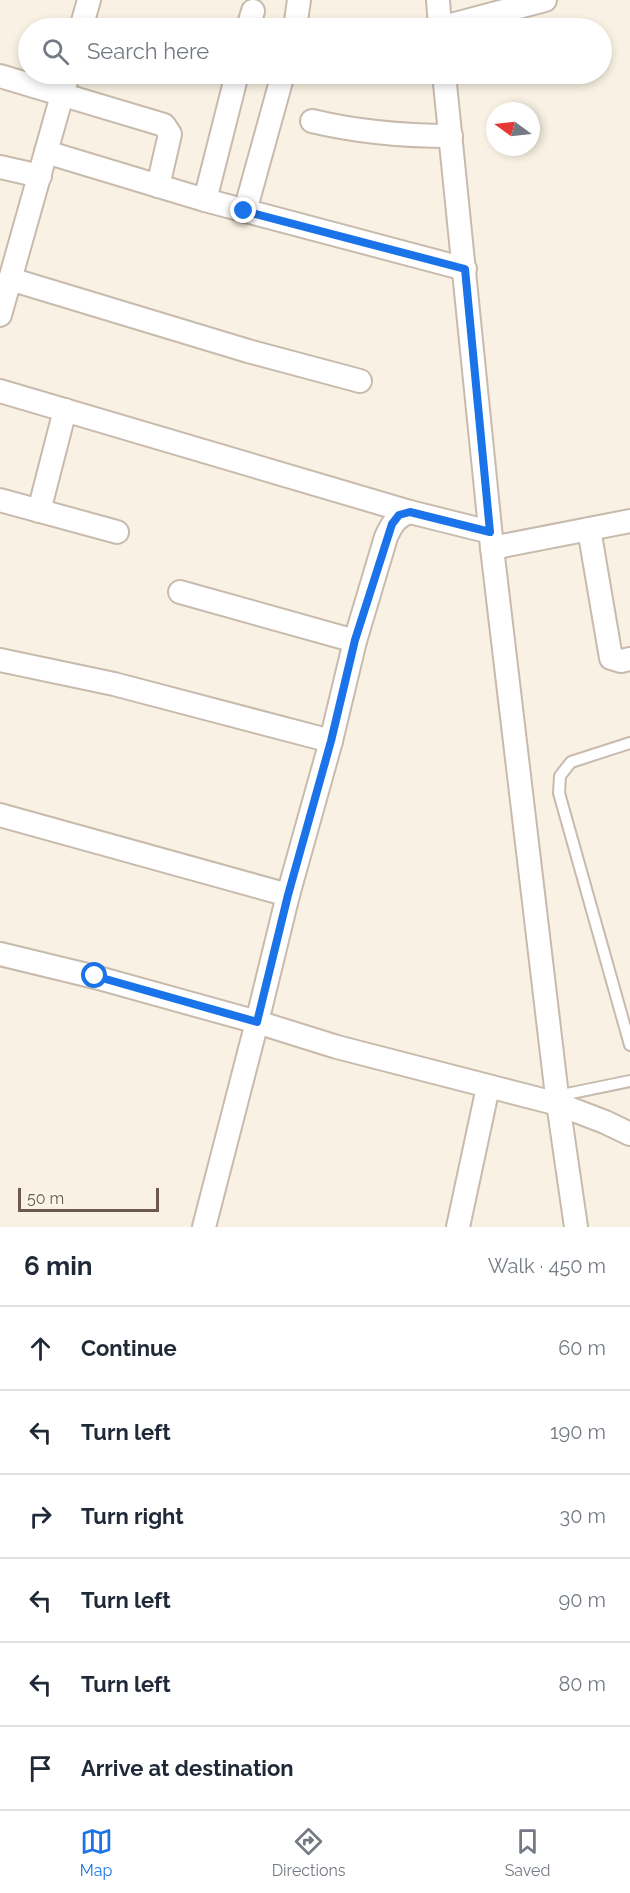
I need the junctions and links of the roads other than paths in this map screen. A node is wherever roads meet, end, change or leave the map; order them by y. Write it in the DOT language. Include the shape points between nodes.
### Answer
graph roads {
  1 [pos="89,0"];
  2 [pos="299,0"];
  3 [pos="438,0"];
  4 [pos="545,0"];
  5 [pos="84,18"];
  6 [pos="296,18"];
  7 [pos="439,18"];
  8 [pos="478,18"];
  9 [pos="0,76"];
  10 [pos="18,78"];
  11 [pos="65,84"];
  12 [pos="234,84"];
  13 [pos="281,84"];
  14 [pos="445,84"];
  15 [pos="312,121"];
  16 [pos="451,136"];
  17 [pos="46,152"];
  18 [pos="0,167"];
  19 [pos="40,176"];
  20 [pos="158,186"];
  21 [pos="205,200"];
  22 [pos="244,211"];
  23 [pos="465,269"];
  24 [pos="10,279"];
  25 [pos="0,315"];
  26 [pos="360,381"];
  27 [pos="0,391"];
  28 [pos="64,410"];
  29 [pos="0,500"];
  30 [pos="39,511"];
  31 [pos="410,512"];
  32 [pos="630,521"];
  33 [pos="589,529"];
  34 [pos="117,532"];
  35 [pos="491,540"];
  36 [pos="180,592"];
  37 [pos="355,640"];
  38 [pos="630,659"];
  39 [pos="0,660"];
  40 [pos="331,741"];
  41 [pos="630,743"];
  42 [pos="0,815"];
  43 [pos="288,895"];
  44 [pos="0,954"];
  45 [pos="257,1022"];
  46 [pos="630,1045"];
  47 [pos="630,1082"];
  48 [pos="488,1087"];
  49 [pos="557,1100"];
  50 [pos="630,1134"];
  51 [pos="204,1227"];
  52 [pos="458,1227"];
  53 [pos="576,1227"];
  1 -- 5 [label="street"];
  2 -- 6 [label="street"];
  3 -- 7 [label="street"];
  4 -- 8 [label="street"];
  9 -- 10 [label="street"];
  11 -- 17 [label="street"];
  11 -- 20 [label="street" via="164,126 170,134"];
  12 -- 21 [label="street"];
  13 -- 22 [label="street"];
  14 -- 16 [label="street"];
  15 -- 16 [label="street" via="394,135"];
  16 -- 23 [label="street"];
  17 -- 19 [label="street"];
  17 -- 20 [label="street"];
  18 -- 19 [label="street"];
  19 -- 24 [label="street"];
  20 -- 21 [label="street"];
  21 -- 22 [label="street"];
  22 -- 23 [label="street"];
  23 -- 35 [label="street"];
  24 -- 25 [label="street"];
  24 -- 26 [label="street"];
  27 -- 28 [label="street"];
  28 -- 30 [label="street"];
  28 -- 31 [label="street"];
  29 -- 30 [label="street"];
  30 -- 34 [label="street"];
  31 -- 35 [label="street"];
  31 -- 37 [label="street" via="399,515 392,524"];
  32 -- 33 [label="street"];
  33 -- 35 [label="street"];
  33 -- 38 [label="street" via="610,658"];
  35 -- 49 [label="street"];
  36 -- 37 [label="street"];
  37 -- 40 [label="street"];
  39 -- 40 [label="street" via="114,684"];
  40 -- 43 [label="street"];
  41 -- 46 [label="lane" via="571,762 560,776 559,793"];
  42 -- 43 [label="street"];
  43 -- 45 [label="street"];
  44 -- 45 [label="street" via="95,976"];
  45 -- 48 [label="street"];
  45 -- 51 [label="street"];
  47 -- 49 [label="lane"];
  48 -- 49 [label="street"];
  48 -- 52 [label="street"];
  49 -- 50 [label="street"];
  49 -- 53 [label="street"];
}
